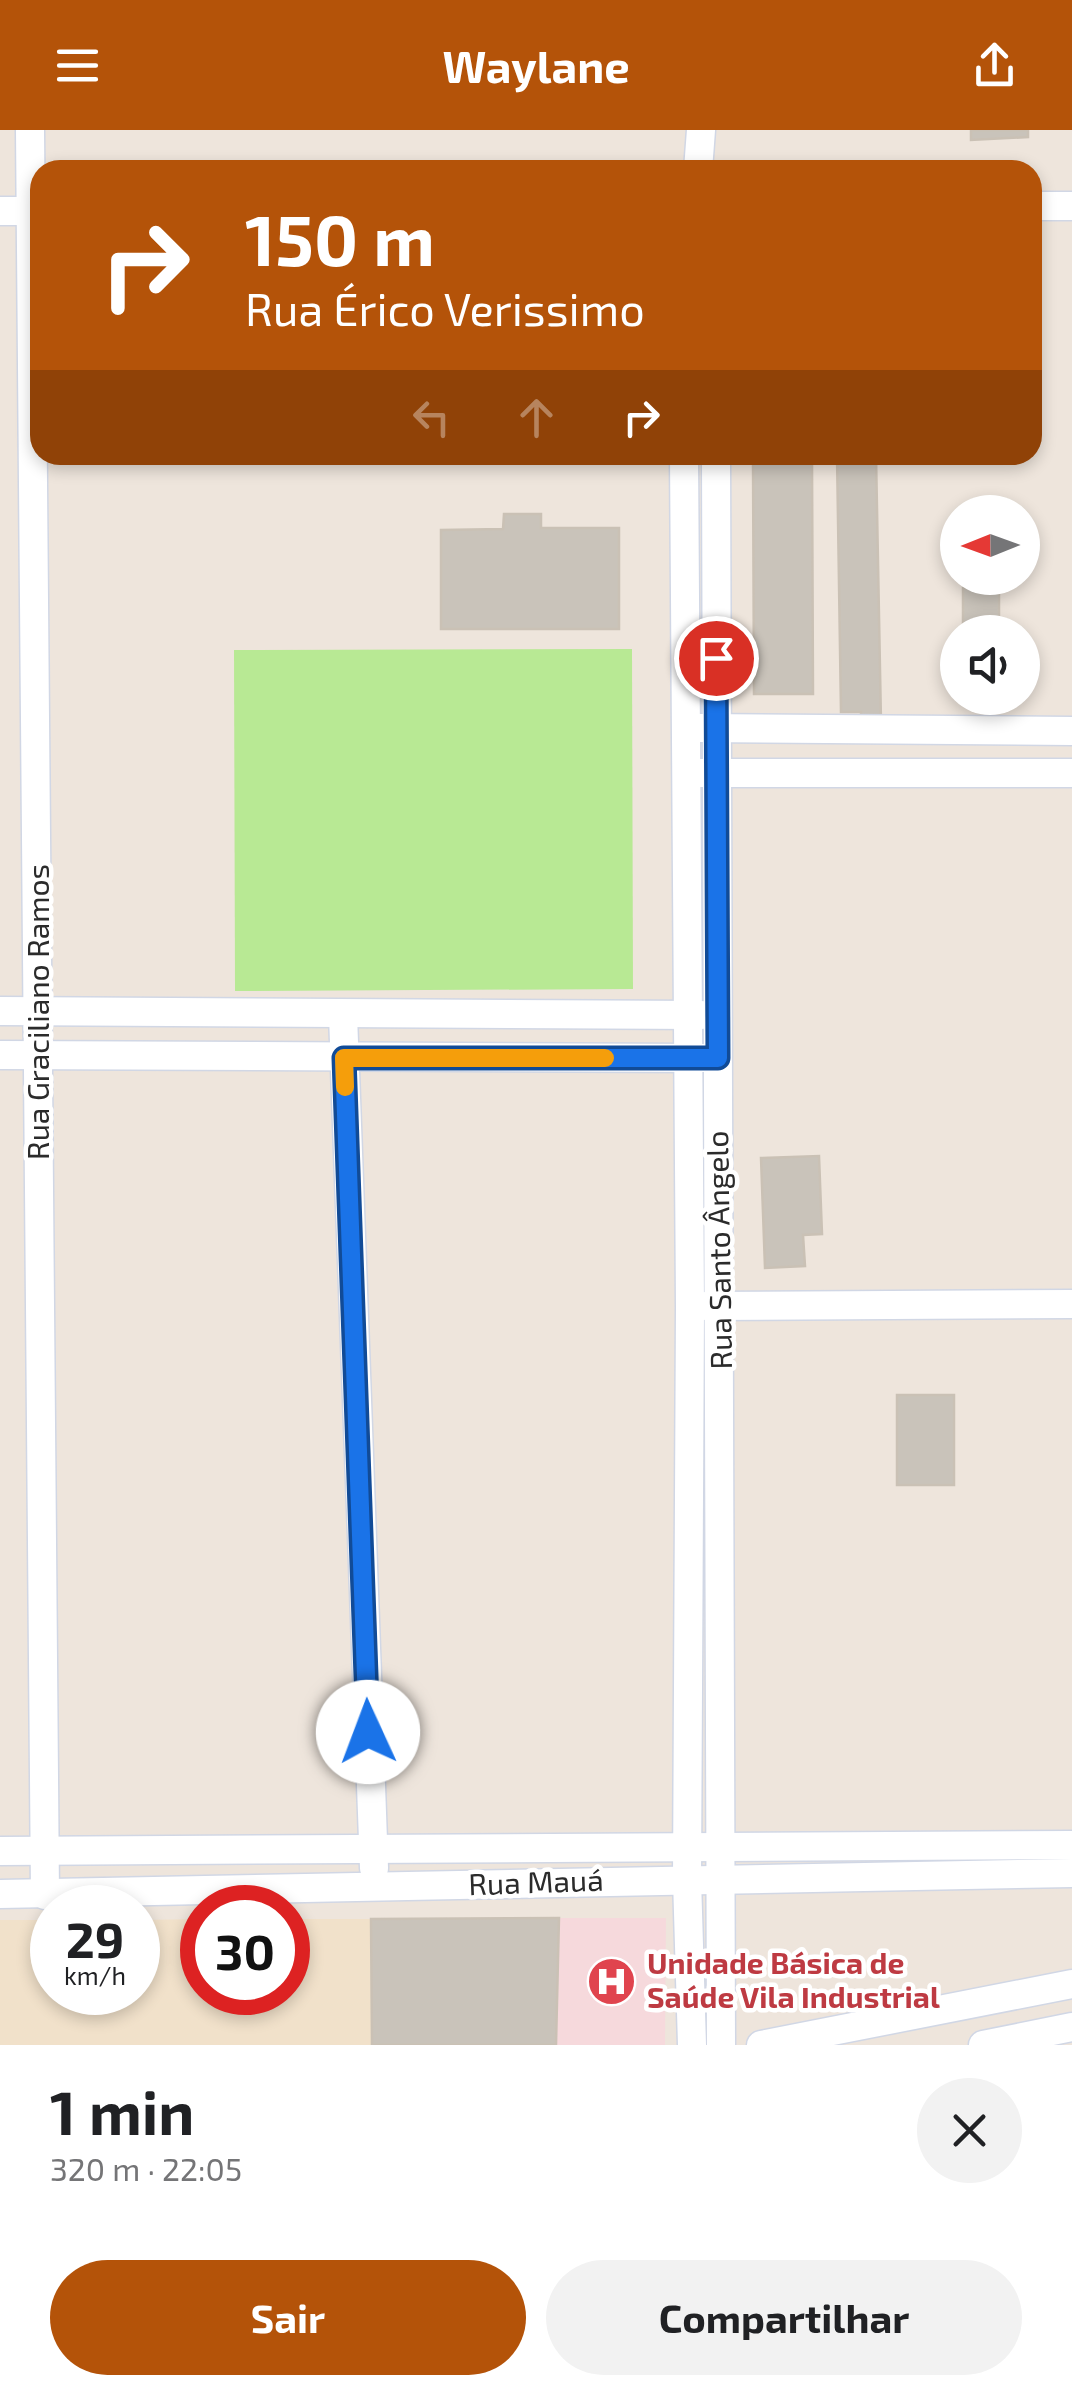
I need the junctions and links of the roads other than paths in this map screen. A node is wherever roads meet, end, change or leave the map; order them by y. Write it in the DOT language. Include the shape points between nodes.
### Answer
graph roads {
  1 [pos="30,130"];
  2 [pos="32,160"];
  3 [pos="1042,206"];
  4 [pos="1072,206"];
  5 [pos="0,211"];
  6 [pos="30,211"];
  7 [pos="37,465"];
  8 [pos="684,465"];
  9 [pos="716,465"];
  10 [pos="682,516"];
  11 [pos="715,516"];
  12 [pos="684,728"];
  13 [pos="716,728"];
  14 [pos="1072,731"];
  15 [pos="685,772"];
  16 [pos="716,773"];
  17 [pos="1072,774"];
  18 [pos="39,1010"];
  19 [pos="0,1011"];
  20 [pos="687,1015"];
  21 [pos="343,1016"];
  22 [pos="718,1016"];
  23 [pos="0,1055"];
  24 [pos="40,1055"];
  25 [pos="344,1058"];
  26 [pos="686,1058"];
  27 [pos="718,1058"];
  28 [pos="1072,1304"];
  29 [pos="722,1305"];
  30 [pos="690,1306"];
  31 [pos="1072,1845"];
  32 [pos="372,1850"];
  33 [pos="687,1850"];
  34 [pos="720,1850"];
  35 [pos="0,1851"];
  36 [pos="43,1851"];
  37 [pos="1072,1873"];
  38 [pos="721,1878"];
  39 [pos="687,1879"];
  40 [pos="45,1885"];
  41 [pos="376,1888"];
  42 [pos="160,1892"];
  43 [pos="0,1894"];
  44 [pos="30,1894"];
  45 [pos="1072,1984"];
  46 [pos="1072,2027"];
  47 [pos="692,2045"];
  48 [pos="721,2045"];
  49 [pos="761,2045"];
  50 [pos="983,2045"];
  1 -- 2 [label="street, Rua Graciliano Ramos"];
  3 -- 4 [label="street"];
  5 -- 6 [label="street"];
  7 -- 18 [label="street, Rua Graciliano Ramos"];
  8 -- 10 [label="street, Rua Santo Ângelo"];
  9 -- 11 [label="street, Rua Santo Ângelo"];
  10 -- 11 [label="street"];
  10 -- 12 [label="street, Rua Santo Ângelo"];
  11 -- 13 [label="street, Rua Santo Ângelo"];
  12 -- 13 [label="street"];
  12 -- 15 [label="street, Rua Santo Ângelo"];
  13 -- 14 [label="street"];
  13 -- 16 [label="street, Rua Santo Ângelo"];
  15 -- 16 [label="street"];
  15 -- 20 [label="street, Rua Santo Ângelo"];
  16 -- 17 [label="street"];
  16 -- 22 [label="street, Rua Santo Ângelo"];
  18 -- 19 [label="street"];
  18 -- 21 [label="street"];
  18 -- 24 [label="street, Rua Graciliano Ramos"];
  20 -- 21 [label="street"];
  20 -- 22 [label="street"];
  20 -- 26 [label="street, Rua Santo Ângelo"];
  21 -- 25 [label="street"];
  22 -- 27 [label="street, Rua Santo Ângelo"];
  23 -- 24 [label="street"];
  24 -- 25 [label="street"];
  24 -- 36 [label="street, Rua Graciliano Ramos"];
  25 -- 26 [label="street"];
  25 -- 32 [label="street"];
  26 -- 27 [label="street"];
  26 -- 30 [label="street, Rua Santo Ângelo"];
  27 -- 29 [label="street, Rua Santo Ângelo"];
  28 -- 29 [label="street"];
  29 -- 30 [label="street"];
  29 -- 34 [label="street, Rua Santo Ângelo"];
  30 -- 33 [label="street, Rua Santo Ângelo"];
  31 -- 34 [label="street"];
  32 -- 33 [label="street"];
  32 -- 36 [label="street"];
  32 -- 41 [label="street"];
  33 -- 34 [label="street"];
  33 -- 39 [label="street, Rua Santo Ângelo"];
  34 -- 38 [label="street, Rua Santo Ângelo"];
  35 -- 36 [label="street"];
  36 -- 40 [label="street, Rua Graciliano Ramos"];
  37 -- 38 [label="street, Rua Mauá"];
  38 -- 39 [label="street, Rua Mauá"];
  38 -- 48 [label="street, Rua Santo Ângelo"];
  39 -- 41 [label="street, Rua Mauá"];
  39 -- 47 [label="street, Rua Santo Ângelo"];
  41 -- 42 [label="street, Rua Mauá"];
  43 -- 44 [label="street, Rua Mauá"];
  45 -- 49 [label="street"];
  46 -- 50 [label="street"];
}
